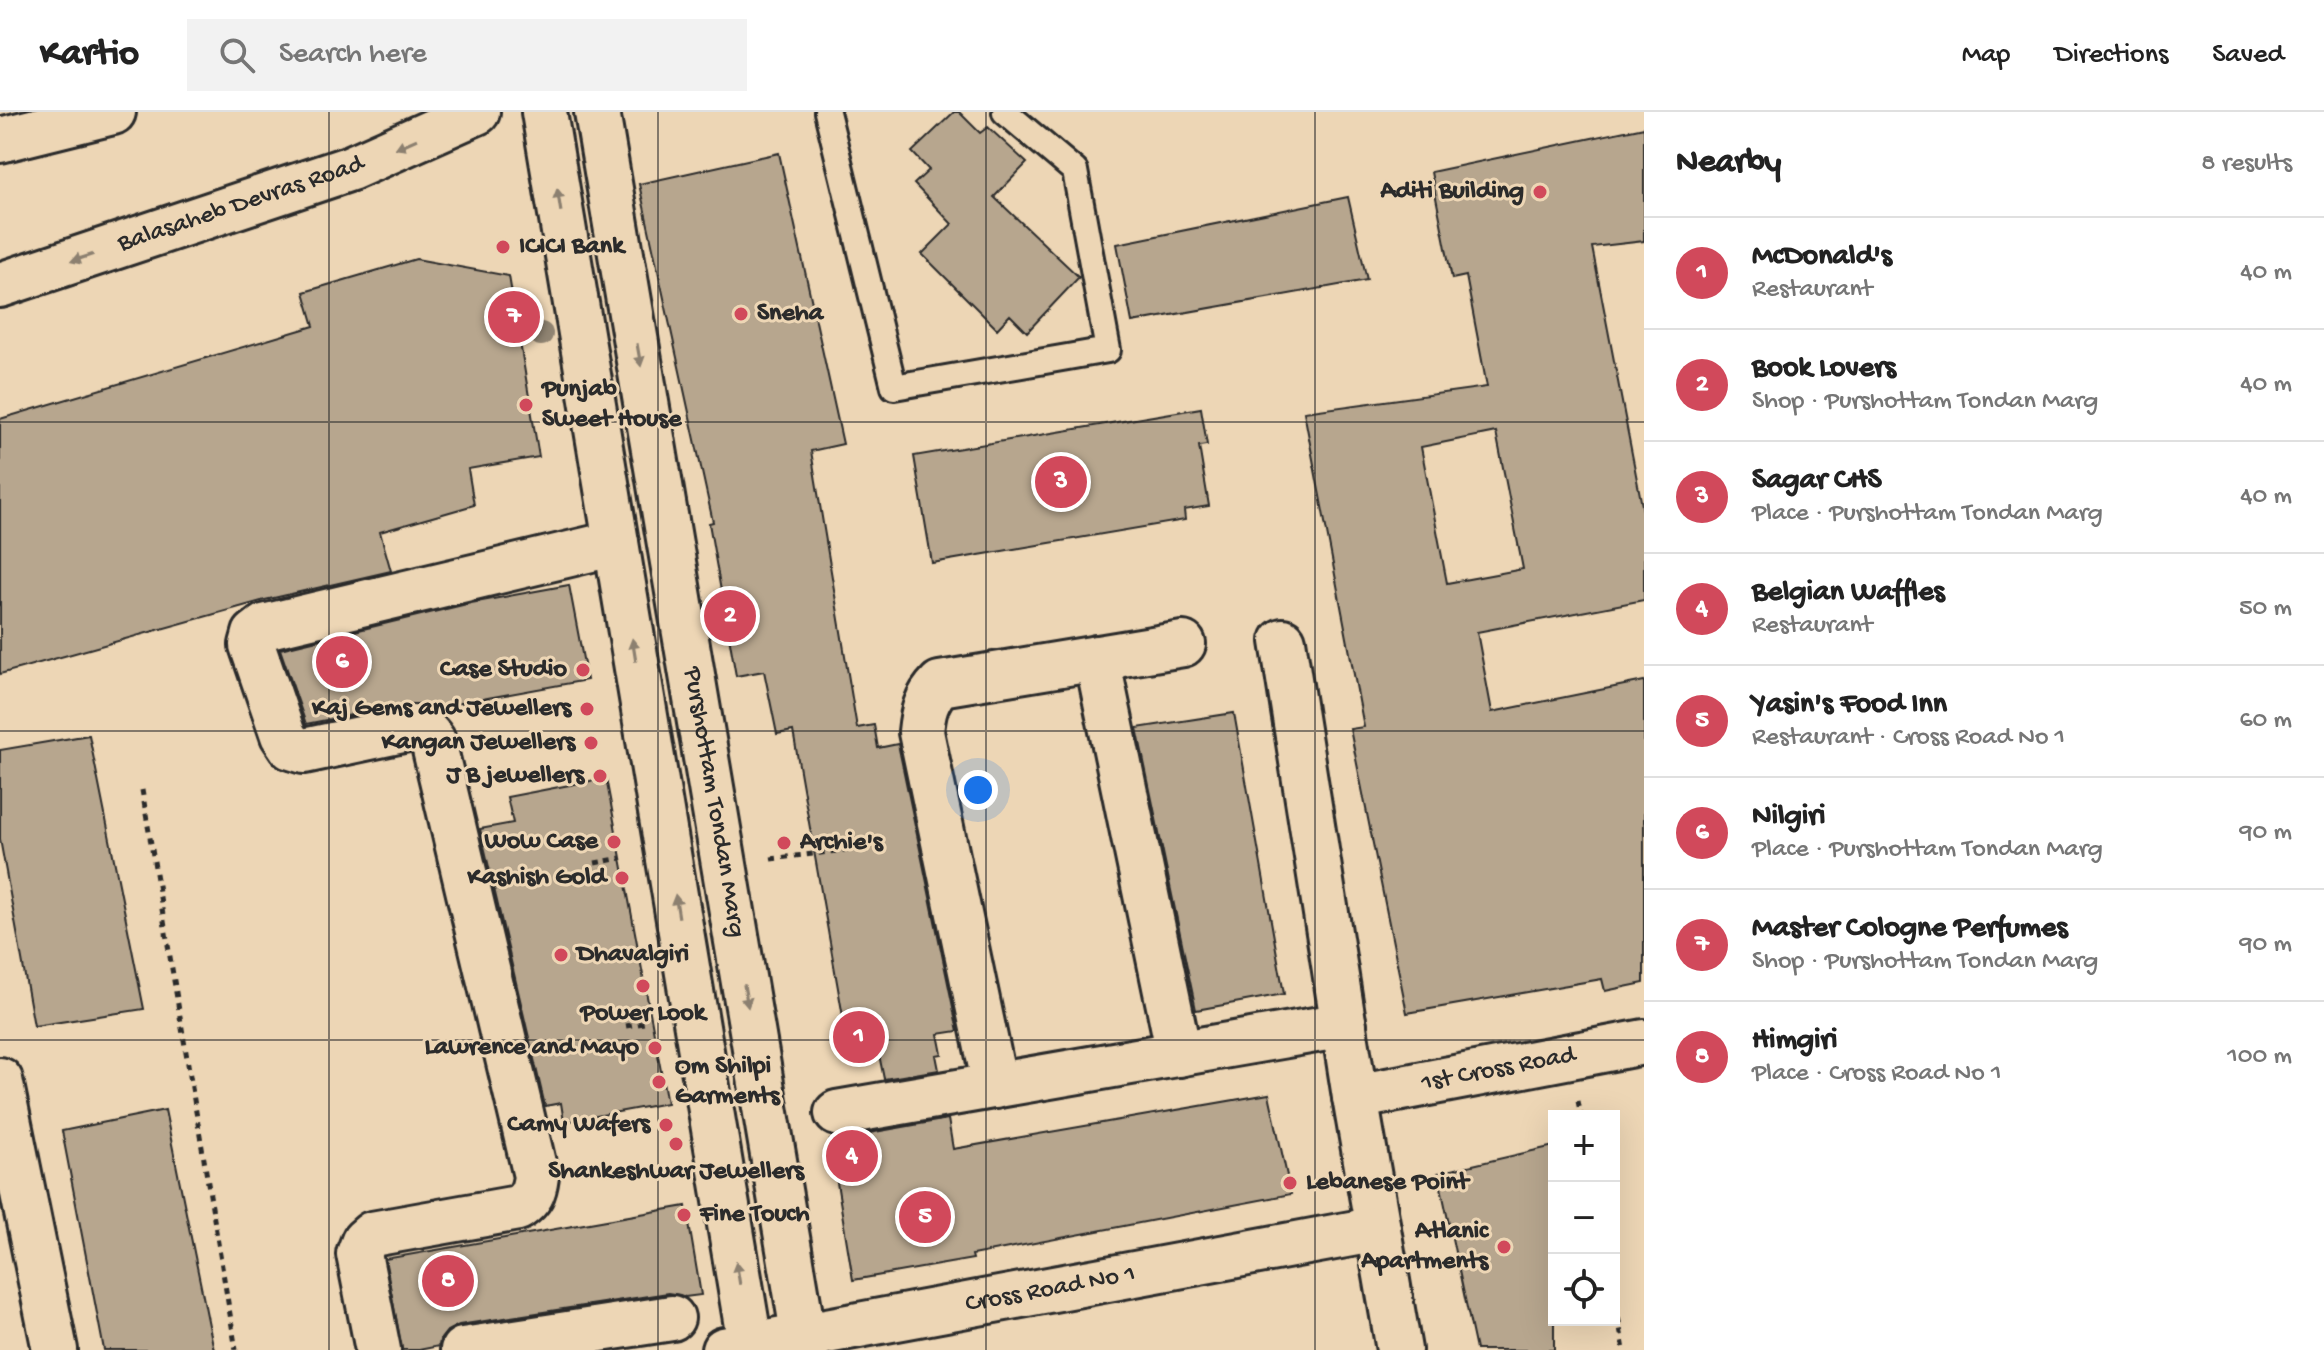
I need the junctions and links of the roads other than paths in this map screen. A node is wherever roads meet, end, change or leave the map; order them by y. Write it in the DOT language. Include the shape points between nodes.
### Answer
graph roads {
  1 [pos="113,112"];
  2 [pos="477,112"];
  3 [pos="544,112"];
  4 [pos="597,112"];
  5 [pos="827,112"];
  6 [pos="1005,112"];
  7 [pos="0,140"];
  8 [pos="0,285"];
  9 [pos="631,310"];
  10 [pos="578,316"];
  11 [pos="616,543"];
  12 [pos="1283,641"];
  13 [pos="1183,644"];
  14 [pos="1097,658"];
  15 [pos="1344,1025"];
  16 [pos="1644,1042"];
  17 [pos="1179,1054"];
  18 [pos="0,1080"];
  19 [pos="995,1086"];
  20 [pos="1355,1097"];
  21 [pos="837,1113"];
  22 [pos="1378,1229"];
  23 [pos="672,1318"];
  24 [pos="805,1343"];
  25 [pos="742,1349"];
  26 [pos="55,1350"];
  27 [pos="378,1350"];
  28 [pos="463,1350"];
  29 [pos="1399,1350"];
  1 -- 7 [label="street"];
  2 -- 8 [label="street, Balasaheb Devras Road, one-way" via="351,168"];
  10 -- 3 [label="street, Purshottam Tondan Marg, one-way"];
  4 -- 9 [label="street, Purshottam Tondan Marg"];
  5 -- 6 [label="lane" via="894,387 1108,350 1075,171"];
  9 -- 10 [label="street"];
  9 -- 24 [label="street, Purshottam Tondan Marg, one-way"];
  10 -- 11 [label="street, Purshottam Tondan Marg"];
  25 -- 11 [label="street, Purshottam Tondan Marg, one-way"];
  11 -- 27 [label="street" via="264,627 255,634 252,645 291,747 304,751 412,728 427,732 433,741 536,1176 528,1201 518,1208 372,1234 364,1241 359,1254"];
  12 -- 15 [label="street"];
  13 -- 14 [label="street"];
  14 -- 17 [label="street"];
  14 -- 19 [label="street" via="940,684 923,711 921,732"];
  15 -- 17 [label="street"];
  15 -- 20 [label="street"];
  16 -- 20 [label="street, 1st Cross Road"];
  17 -- 19 [label="street"];
  18 -- 26 [label="street"];
  19 -- 21 [label="street"];
  20 -- 22 [label="street"];
  22 -- 24 [label="street, Cross Road No 1"];
  22 -- 29 [label="street"];
  23 -- 28 [label="street"];
  24 -- 25 [label="street, Cross Road No 1"];
}
